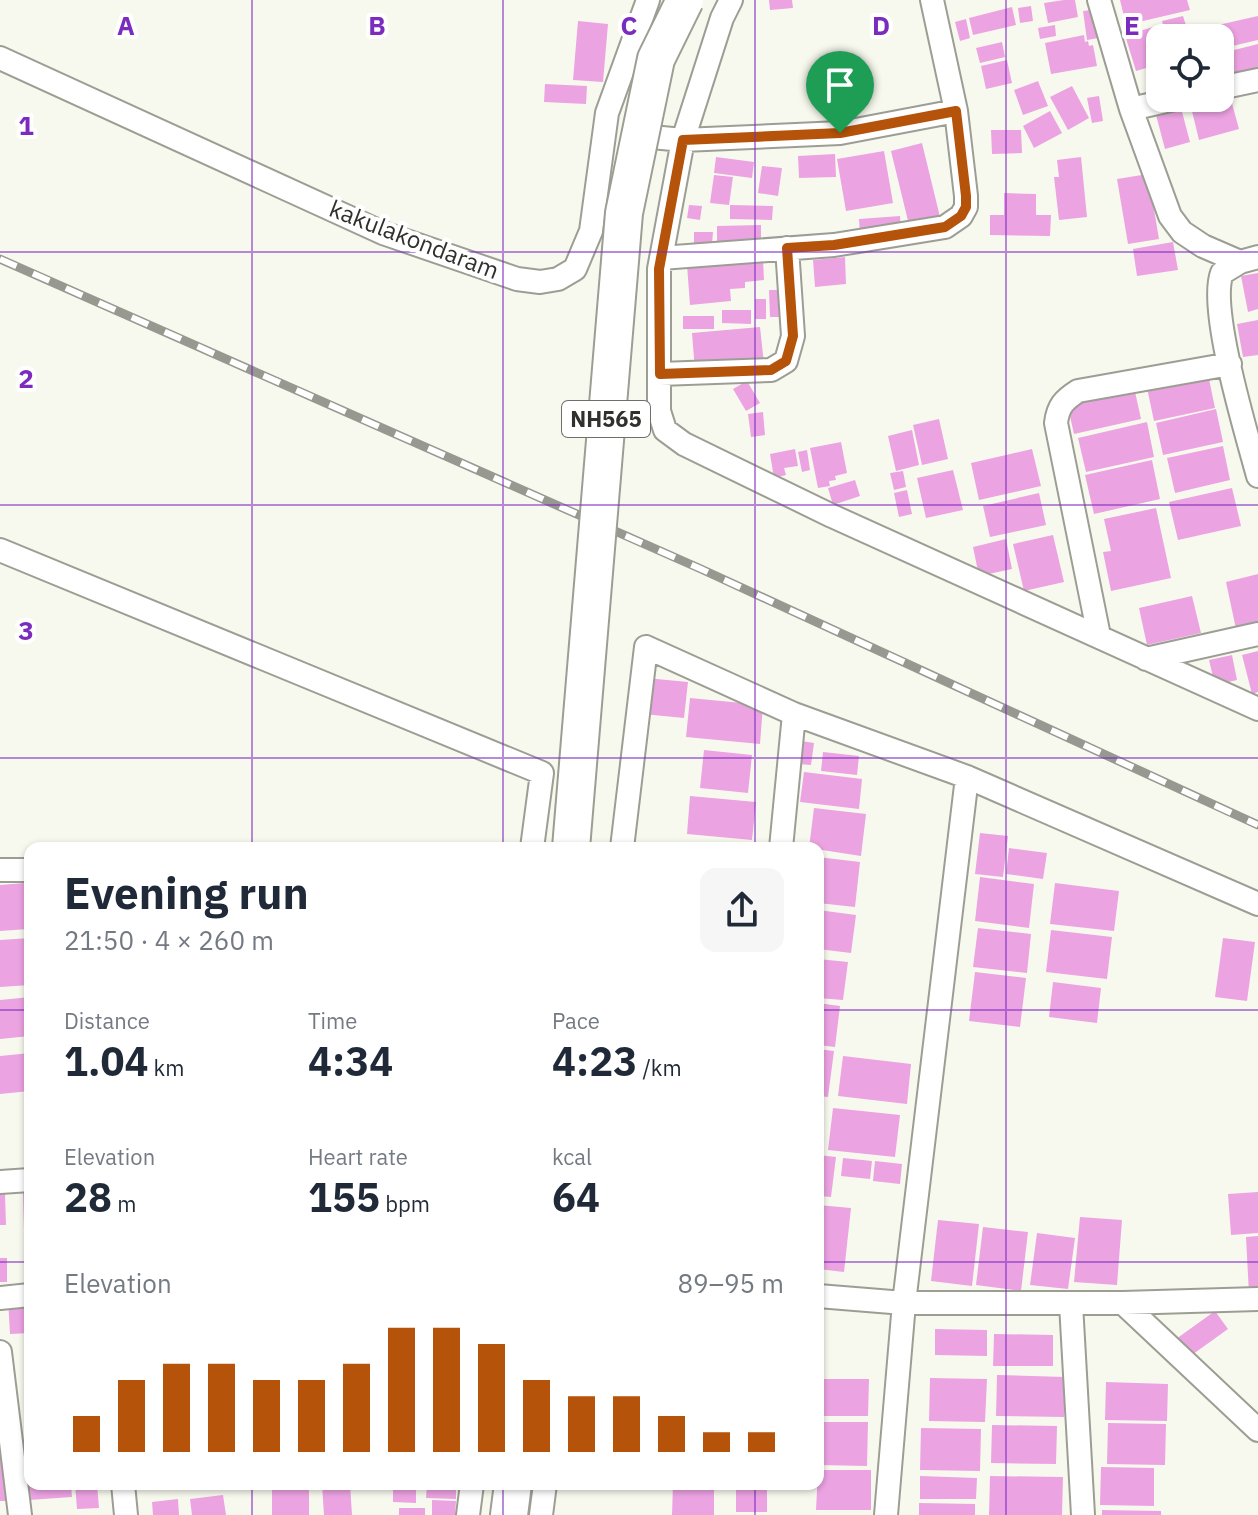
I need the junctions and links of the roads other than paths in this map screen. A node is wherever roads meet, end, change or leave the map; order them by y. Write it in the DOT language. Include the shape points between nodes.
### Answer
graph roads {
  1 [pos="648,0"];
  2 [pos="685,0"];
  3 [pos="731,0"];
  4 [pos="932,0"];
  5 [pos="1099,0"];
  6 [pos="0,58"];
  7 [pos="1258,80"];
  8 [pos="1234,85"];
  9 [pos="1146,106"];
  10 [pos="1131,109"];
  11 [pos="956,111"];
  12 [pos="641,136"];
  13 [pos="683,140"];
  14 [pos="787,248"];
  15 [pos="661,258"];
  16 [pos="1249,260"];
  17 [pos="1230,364"];
  18 [pos="660,374"];
  19 [pos="1258,476"];
  20 [pos="0,550"];
  21 [pos="1258,634"];
  22 [pos="1099,636"];
  23 [pos="1146,659"];
  24 [pos="1258,709"];
  25 [pos="794,714"];
  26 [pos="967,777"];
  27 [pos="533,842"];
  28 [pos="572,842"];
  29 [pos="623,842"];
  30 [pos="782,842"];
  31 [pos="0,870"];
  32 [pos="24,870"];
  33 [pos="1258,904"];
  34 [pos="24,1180"];
  35 [pos="0,1182"];
  36 [pos="24,1296"];
  37 [pos="824,1296"];
  38 [pos="0,1298"];
  39 [pos="1258,1299"];
  40 [pos="904,1303"];
  41 [pos="1123,1303"];
  42 [pos="1071,1304"];
  43 [pos="0,1352"];
  44 [pos="1258,1430"];
  45 [pos="5,1432"];
  46 [pos="124,1490"];
  47 [pos="471,1490"];
  48 [pos="512,1490"];
  49 [pos="544,1490"];
  50 [pos="20,1515"];
  51 [pos="126,1515"];
  52 [pos="468,1515"];
  53 [pos="509,1515"];
  54 [pos="541,1515"];
  55 [pos="886,1515"];
  56 [pos="1083,1515"];
  1 -- 6 [label="street, kakulakondaram" via="607,113 591,231 575,269 540,282 383,233"];
  2 -- 12 [label="highway, NH565, bridge" via="656,59"];
  3 -- 13 [label="street"];
  4 -- 11 [label="street"];
  5 -- 10 [label="street"];
  7 -- 8 [label="street"];
  9 -- 10 [label="street"];
  10 -- 16 [label="street" via="1170,216 1182,232 1203,246"];
  11 -- 13 [label="street" via="840,133"];
  11 -- 14 [label="street" via="966,207 961,216 945,227"];
  12 -- 13 [label="street"];
  12 -- 28 [label="highway, NH565, bridge" via="624,213"];
  13 -- 15 [label="street"];
  14 -- 15 [label="street"];
  14 -- 18 [label="street" via="793,336 786,361 771,370"];
  15 -- 18 [label="street"];
  16 -- 17 [label="street" via="1222,273 1218,282"];
  17 -- 19 [label="street"];
  17 -- 22 [label="street" via="1078,391 1058,411 1056,423"];
  18 -- 22 [label="street" via="661,422 684,444"];
  20 -- 27 [label="street" via="542,773"];
  21 -- 23 [label="street"];
  22 -- 23 [label="street"];
  23 -- 24 [label="street"];
  25 -- 26 [label="street"];
  25 -- 29 [label="street" via="646,647"];
  25 -- 30 [label="street"];
  26 -- 33 [label="street"];
  26 -- 40 [label="street"];
  31 -- 32 [label="street"];
  34 -- 35 [label="street"];
  36 -- 38 [label="street"];
  37 -- 40 [label="street"];
  39 -- 41 [label="street"];
  40 -- 42 [label="street"];
  40 -- 55 [label="street"];
  41 -- 42 [label="street"];
  41 -- 44 [label="street"];
  42 -- 56 [label="street"];
  43 -- 45 [label="street"];
  45 -- 50 [label="street"];
  46 -- 51 [label="street"];
  47 -- 52 [label="street"];
  48 -- 53 [label="highway"];
  49 -- 54 [label="street"];
}
